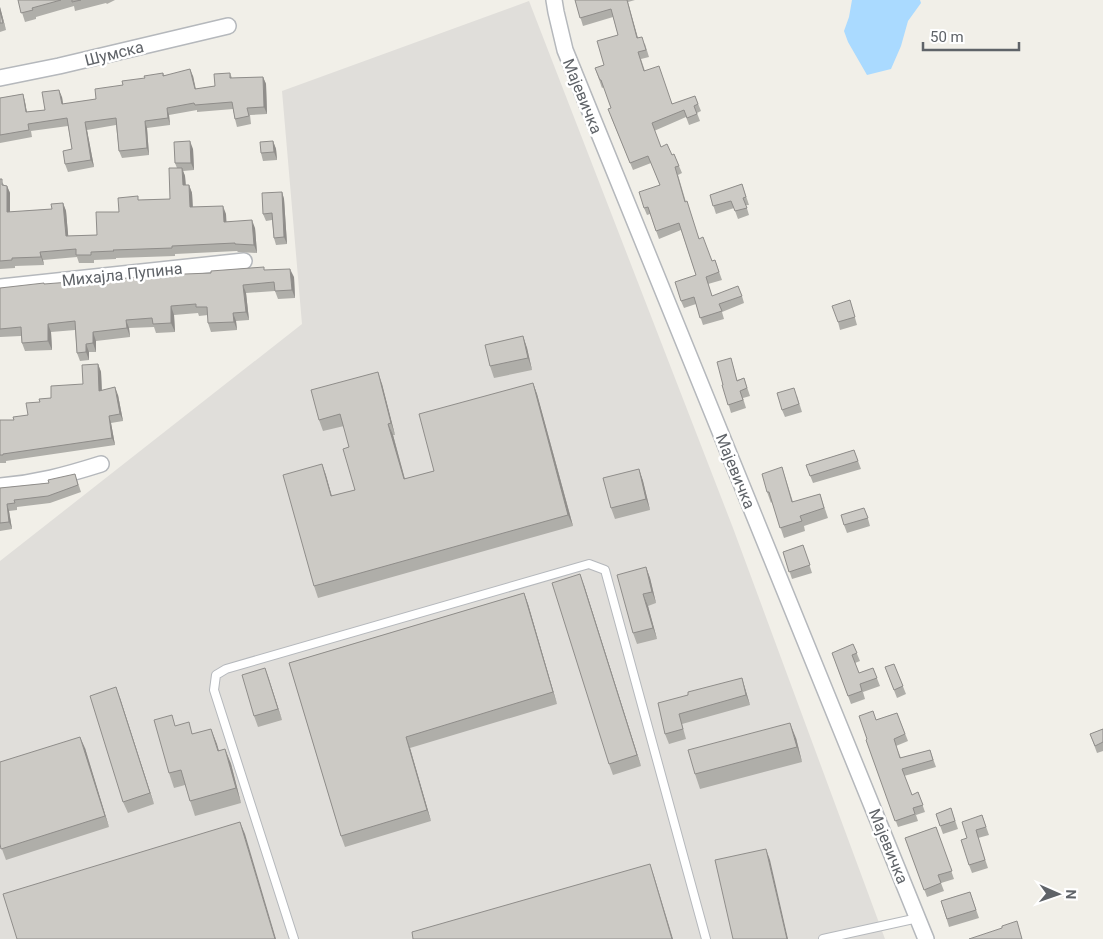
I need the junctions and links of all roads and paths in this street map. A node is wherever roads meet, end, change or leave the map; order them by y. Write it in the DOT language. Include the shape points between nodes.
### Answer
graph roads {
  1 [pos="554,0"];
  2 [pos="228,26"];
  3 [pos="0,78"];
  4 [pos="244,262"];
  5 [pos="0,287"];
  6 [pos="101,464"];
  7 [pos="0,486"];
  8 [pos="918,918"];
  9 [pos="294,939"];
  10 [pos="706,939"];
  11 [pos="823,939"];
  12 [pos="926,939"];
  1 -- 8 [label="street, Мајевичка" via="565,50"];
  2 -- 3 [label="street, Шумска"];
  4 -- 5 [label="street, Михајла Пупина"];
  6 -- 7 [label="street" via="61,477"];
  8 -- 11 [label="lane"];
  8 -- 12 [label="street, Мајевичка"];
  9 -- 10 [label="lane" via="214,690 216,675 226,669 589,564 605,570"];
}
